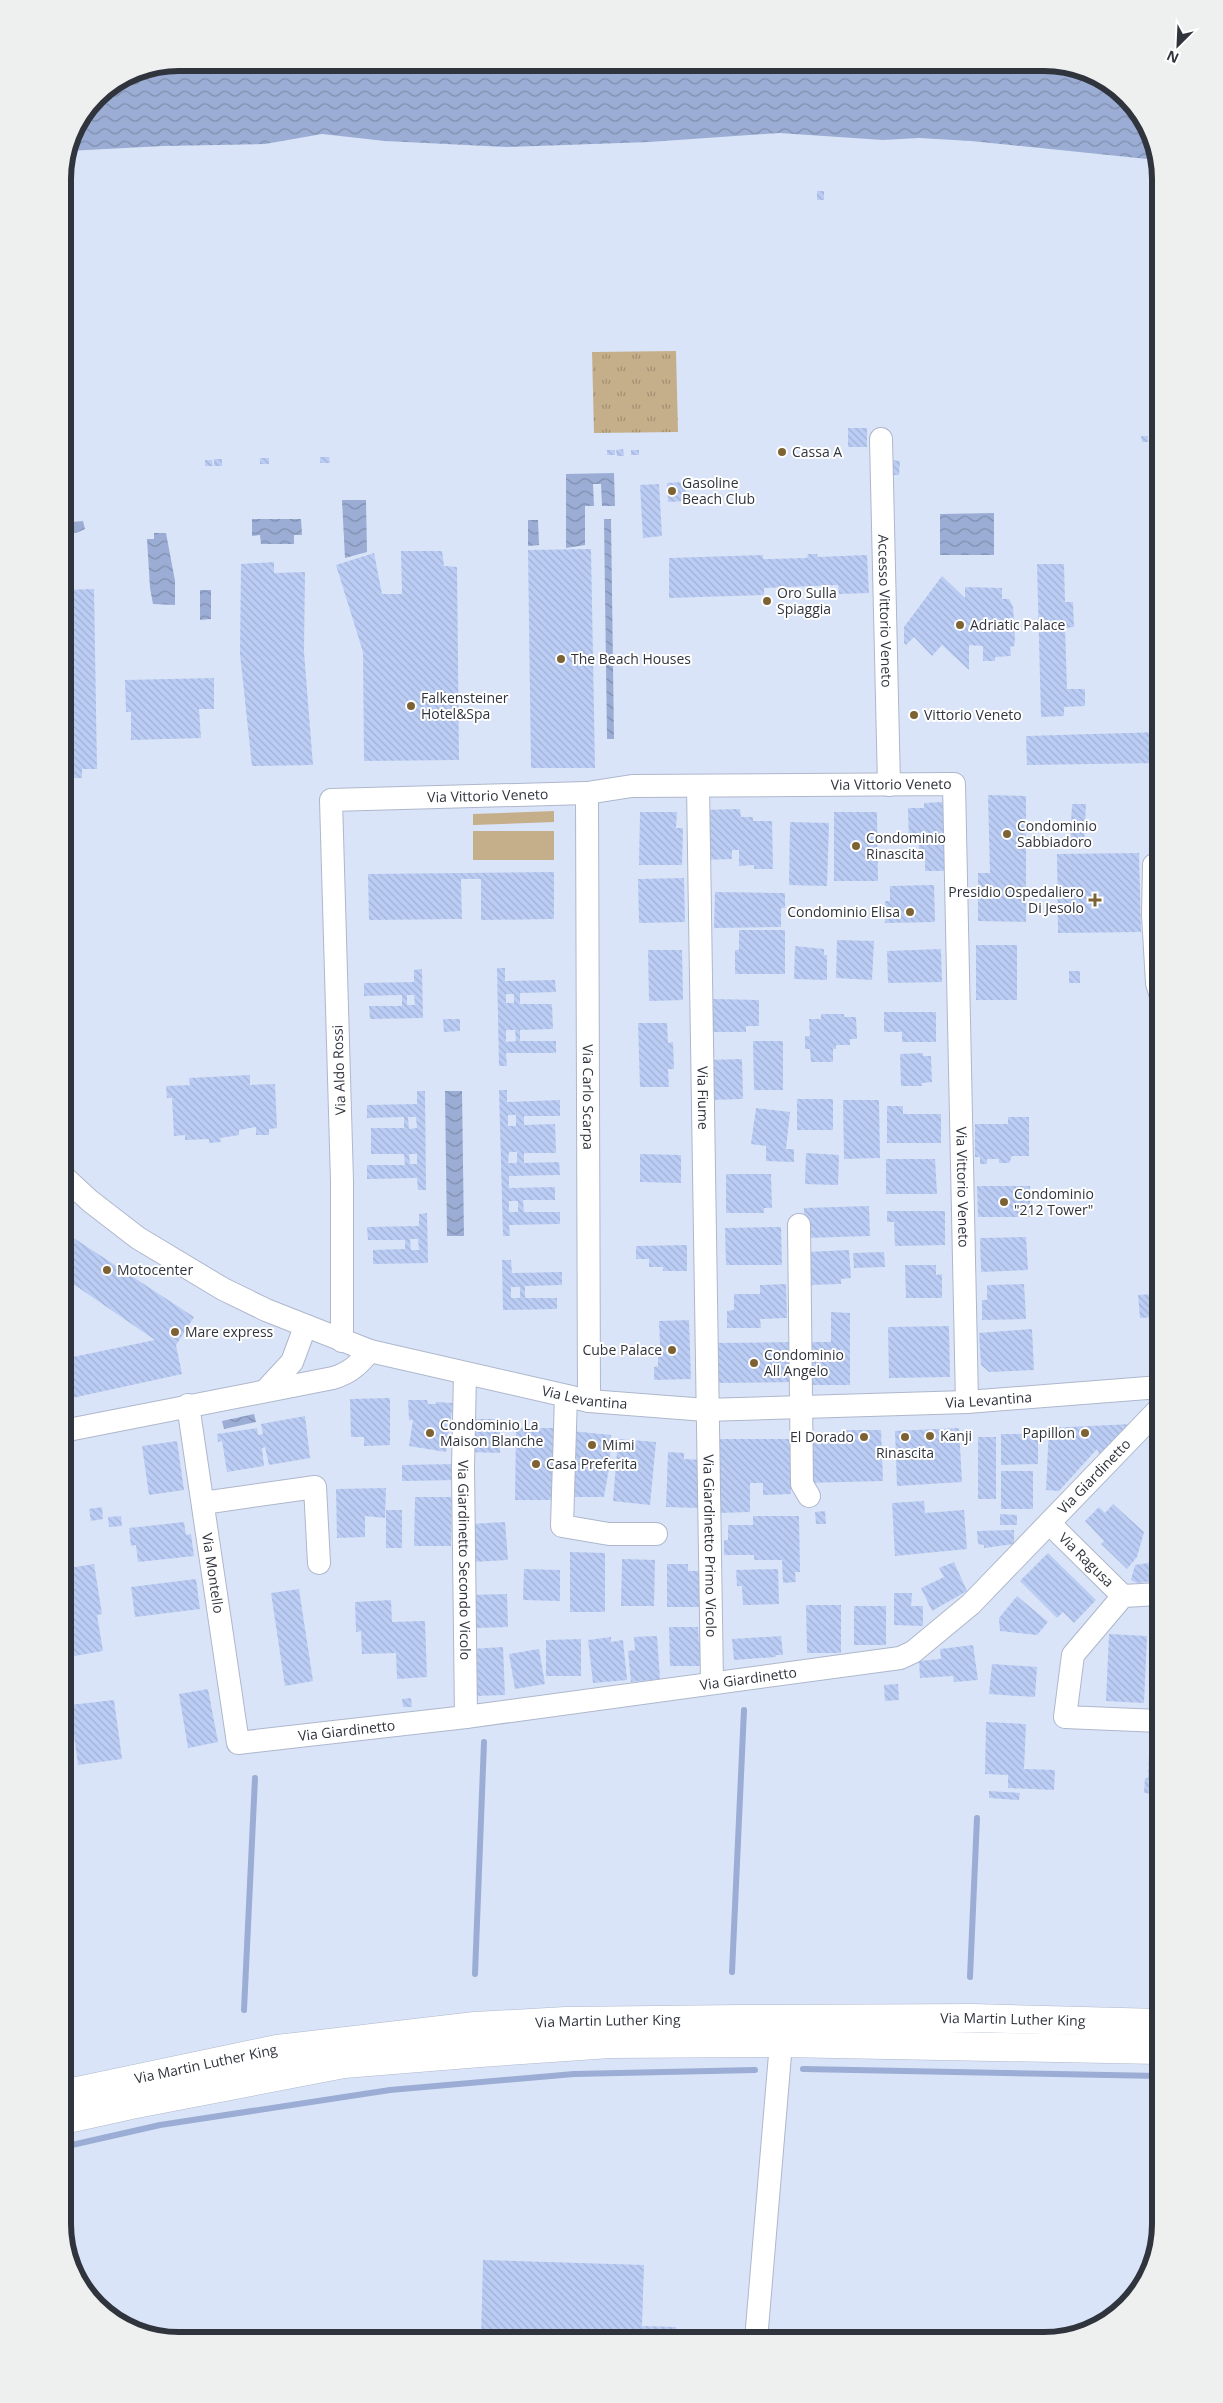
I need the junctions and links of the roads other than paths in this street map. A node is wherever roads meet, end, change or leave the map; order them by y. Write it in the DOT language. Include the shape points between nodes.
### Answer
graph roads {
  1 [pos="881,439"];
  2 [pos="889,784"];
  3 [pos="698,786"];
  4 [pos="587,793"];
  5 [pos="332,800"];
  6 [pos="71,1183"];
  7 [pos="800,1225"];
  8 [pos="305,1327"];
  9 [pos="342,1341"];
  10 [pos="370,1351"];
  11 [pos="465,1374"];
  12 [pos="1152,1388"];
  13 [pos="266,1390"];
  14 [pos="566,1396"];
  15 [pos="589,1401"];
  16 [pos="967,1402"];
  17 [pos="188,1405"];
  18 [pos="800,1408"];
  19 [pos="706,1410"];
  20 [pos="1152,1416"];
  21 [pos="71,1428"];
  22 [pos="808,1496"];
  23 [pos="202,1504"];
  24 [pos="1050,1524"];
  25 [pos="656,1534"];
  26 [pos="319,1563"];
  27 [pos="1152,1594"];
  28 [pos="1123,1596"];
  29 [pos="712,1683"];
  30 [pos="466,1717"];
  31 [pos="1152,1721"];
  32 [pos="238,1743"];
  33 [pos="1152,2023"];
  34 [pos="781,2043"];
  35 [pos="1152,2050"];
  36 [pos="71,2092"];
  37 [pos="71,2118"];
  38 [pos="757,2332"];
  1 -- 2 [label="street, Accesso Vittorio Veneto"];
  2 -- 3 [label="street, Via Vittorio Veneto"];
  2 -- 16 [label="street, Via Vittorio Veneto" via="954,784"];
  3 -- 4 [label="street, Via Vittorio Veneto" via="632,786"];
  3 -- 19 [label="street, Via Fiume"];
  4 -- 5 [label="street, Via Vittorio Veneto"];
  4 -- 15 [label="street, Via Carlo Scarpa"];
  5 -- 9 [label="street, Via Aldo Rossi" via="342,1181"];
  6 -- 8 [label="street, Via Levantina" via="162,1253 223,1289"];
  7 -- 18 [label="street"];
  8 -- 9 [label="street, Via Levantina"];
  8 -- 13 [label="street" via="292,1362"];
  9 -- 10 [label="street, Via Levantina"];
  10 -- 11 [label="street, Via Levantina"];
  10 -- 13 [label="street" via="357,1367 346,1374 310,1384"];
  11 -- 14 [label="street, Via Levantina"];
  11 -- 30 [label="street, Via Giardinetto Secondo Vicolo"];
  12 -- 16 [label="street, Via Levantina"];
  13 -- 17 [label="street"];
  14 -- 15 [label="street, Via Levantina"];
  14 -- 25 [label="street" via="562,1526 610,1534"];
  15 -- 19 [label="street, Via Levantina"];
  16 -- 18 [label="street, Via Levantina"];
  17 -- 21 [label="street"];
  17 -- 23 [label="street, Via Montello"];
  18 -- 19 [label="street, Via Levantina"];
  18 -- 22 [label="street" via="802,1484"];
  19 -- 29 [label="street, Via Giardinetto Primo Vicolo"];
  20 -- 24 [label="street, Via Giardinetto"];
  23 -- 26 [label="street" via="315,1487"];
  23 -- 32 [label="street, Via Montello"];
  24 -- 28 [label="street, Via Ragusa"];
  24 -- 29 [label="street, Via Giardinetto" via="971,1604 913,1652 900,1658"];
  27 -- 28 [label="street, Via Ragusa"];
  28 -- 31 [label="street, Via Ragusa" via="1073,1655 1065,1717"];
  29 -- 30 [label="street, Via Giardinetto"];
  30 -- 32 [label="street, Via Giardinetto"];
  33 -- 36 [label="main road, Via Martin Luther King" via="973,2018 759,2019 566,2021 475,2026 277,2049"];
  34 -- 35 [label="main road, Via Martin Luther King"];
  34 -- 37 [label="main road, Via Martin Luther King" via="610,2044 344,2064"];
  34 -- 38 [label="street"];
}
